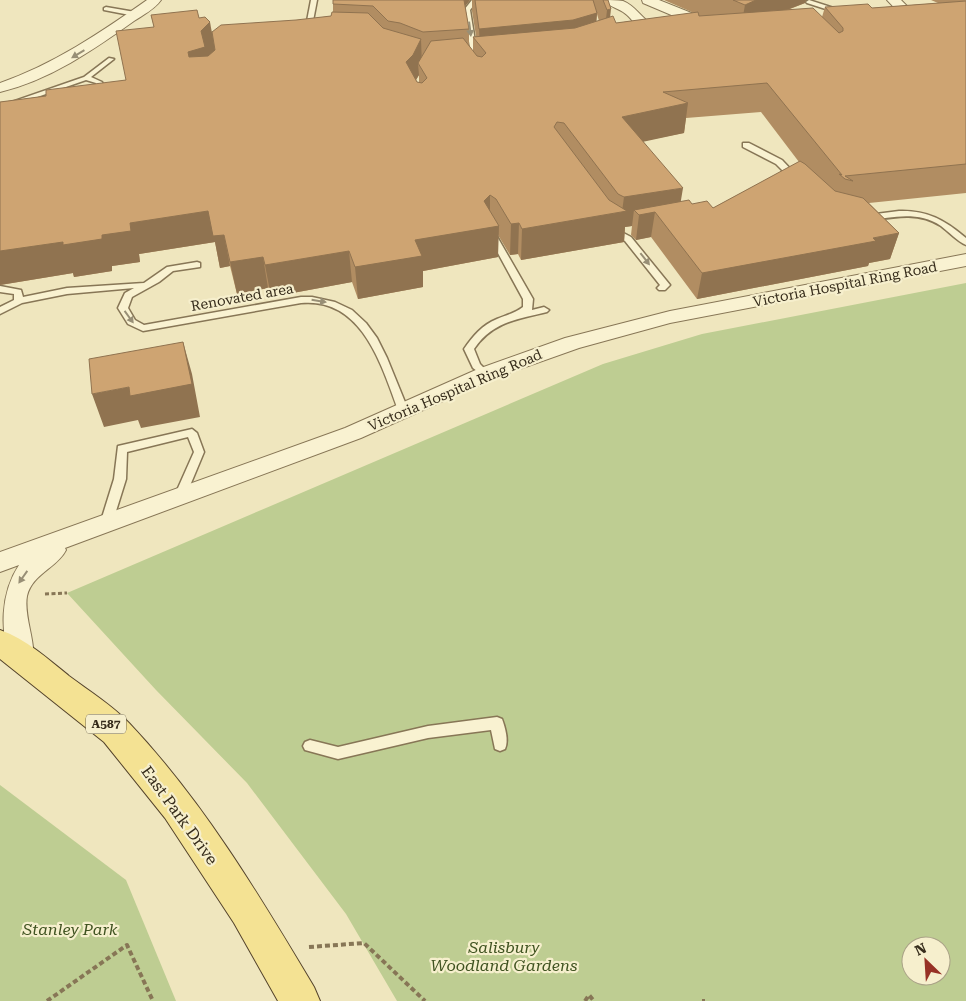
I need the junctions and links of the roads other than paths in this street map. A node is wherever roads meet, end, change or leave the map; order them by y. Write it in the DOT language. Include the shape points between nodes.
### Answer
graph roads {
  1 [pos="155,0"];
  2 [pos="314,0"];
  3 [pos="475,0"];
  4 [pos="610,0"];
  5 [pos="648,0"];
  6 [pos="894,0"];
  7 [pos="106,9"];
  8 [pos="136,14"];
  9 [pos="966,14"];
  10 [pos="851,17"];
  11 [pos="841,20"];
  12 [pos="302,22"];
  13 [pos="278,23"];
  14 [pos="260,24"];
  15 [pos="111,59"];
  16 [pos="475,60"];
  17 [pos="483,60"];
  18 [pos="466,62"];
  19 [pos="86,78"];
  20 [pos="0,88"];
  21 [pos="90,104"];
  22 [pos="0,108"];
  23 [pos="746,145"];
  24 [pos="803,187"];
  25 [pos="860,219"];
  26 [pos="604,220"];
  27 [pos="490,231"];
  28 [pos="966,242"];
  29 [pos="966,260"];
  30 [pos="197,265"];
  31 [pos="146,285"];
  32 [pos="662,288"];
  33 [pos="0,289"];
  34 [pos="19,301"];
  35 [pos="0,310"];
  36 [pos="544,310"];
  37 [pos="518,315"];
  38 [pos="486,374"];
  39 [pos="404,412"];
  40 [pos="180,497"];
  41 [pos="106,524"];
  42 [pos="74,536"];
  43 [pos="0,562"];
  44 [pos="10,650"];
  45 [pos="310,746"];
  46 [pos="500,746"];
  47 [pos="300,1001"];
  1 -- 8 [label="street"];
  2 -- 12 [label="lane" via="310,25"];
  3 -- 16 [label="lane, one-way" via="467,10"];
  4 -- 5 [label="street" via="630,10 644,25 644,30 678,33 698,30 703,26 699,21"];
  6 -- 9 [label="street" via="902,17"];
  7 -- 8 [label="lane"];
  8 -- 20 [label="street, one-way" via="56,67"];
  10 -- 11 [label="lane" via="805,3"];
  13 -- 14 [label="lane" via="270,20"];
  15 -- 19 [label="lane"];
  16 -- 17 [label="lane"];
  16 -- 18 [label="lane"];
  19 -- 21 [label="lane" via="99,82 101,89 102,96"];
  19 -- 22 [label="lane"];
  23 -- 24 [label="lane" via="779,162"];
  25 -- 28 [label="lane" via="905,213 926,214 940,220"];
  26 -- 32 [label="lane, one-way" via="613,231 624,232 665,285"];
  27 -- 37 [label="lane" via="528,299 528,308"];
  29 -- 38 [label="street, Victoria Hospital Ring Road" via="670,317 522,359"];
  30 -- 31 [label="lane, Renovated area" via="170,269"];
  31 -- 34 [label="lane" via="67,291"];
  31 -- 39 [label="lane, Renovated area, one-way" via="128,295 123,308 131,322 143,328 289,302 311,300 337,307 362,323 376,342"];
  33 -- 34 [label="lane" via="18,292"];
  34 -- 35 [label="lane"];
  36 -- 37 [label="lane"];
  37 -- 38 [label="lane" via="486,321 465,348 476,366"];
  38 -- 39 [label="street, Victoria Hospital Ring Road"];
  39 -- 40 [label="street, Victoria Hospital Ring Road"];
  40 -- 41 [label="street, Victoria Hospital Ring Road"];
  40 -- 41 [label="lane" via="198,452 192,434 122,449 120,479"];
  41 -- 42 [label="street, Victoria Hospital Ring Road"];
  42 -- 43 [label="street, Victoria Hospital Ring Road"];
  42 -- 44 [label="street, Victoria Hospital Ring Road, one-way" via="37,561 19,582 12,601"];
  44 -- 47 [label="main road, East Park Drive / A587" via="116,732 177,806 271,950"];
  45 -- 46 [label="lane" via="338,753 428,732 497,723"];
}
